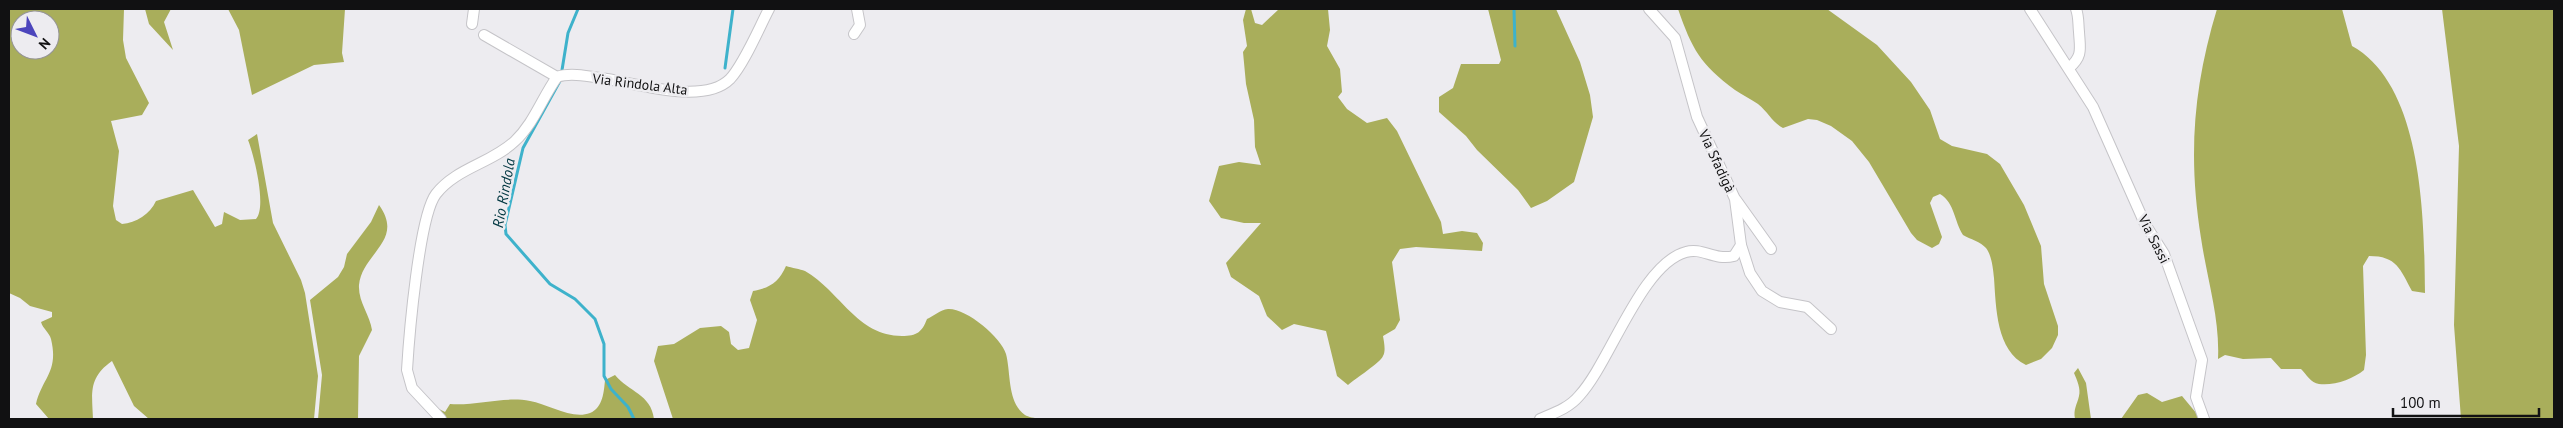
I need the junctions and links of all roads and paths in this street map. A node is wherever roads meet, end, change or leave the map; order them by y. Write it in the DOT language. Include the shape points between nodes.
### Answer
graph roads {
  1 [pos="474,9"];
  2 [pos="769,9"];
  3 [pos="857,9"];
  4 [pos="1649,9"];
  5 [pos="2030,9"];
  6 [pos="2076,9"];
  7 [pos="472,24"];
  8 [pos="854,34"];
  9 [pos="484,35"];
  10 [pos="2069,68"];
  11 [pos="557,78"];
  12 [pos="1735,199"];
  13 [pos="1741,245"];
  14 [pos="1771,249"];
  15 [pos="1831,329"];
  16 [pos="441,419"];
  17 [pos="1540,419"];
  18 [pos="2204,419"];
  1 -- 7 [label="street"];
  2 -- 11 [label="street, Via Rindola Alta" via="734,73 717,88 673,91 594,77"];
  3 -- 8 [label="street" via="860,25"];
  4 -- 12 [label="street, Via Sfadigà" via="1675,38 1696,117"];
  5 -- 10 [label="street, Via Sassi"];
  6 -- 10 [label="street" via="2080,17 2081,44 2075,63"];
  9 -- 11 [label="street"];
  10 -- 18 [label="street, Via Sassi" via="2093,107 2145,224 2164,254 2202,360 2196,397"];
  11 -- 16 [label="street" via="515,141 453,178 428,207 407,370 412,388"];
  12 -- 13 [label="street, Via Sfadigà"];
  12 -- 14 [label="street"];
  13 -- 15 [label="street, Via Sfadigà" via="1750,273 1762,290 1780,302 1806,307"];
  13 -- 17 [label="street" via="1734,256 1721,259 1687,251 1670,259 1634,305 1579,397 1562,410"];
}
